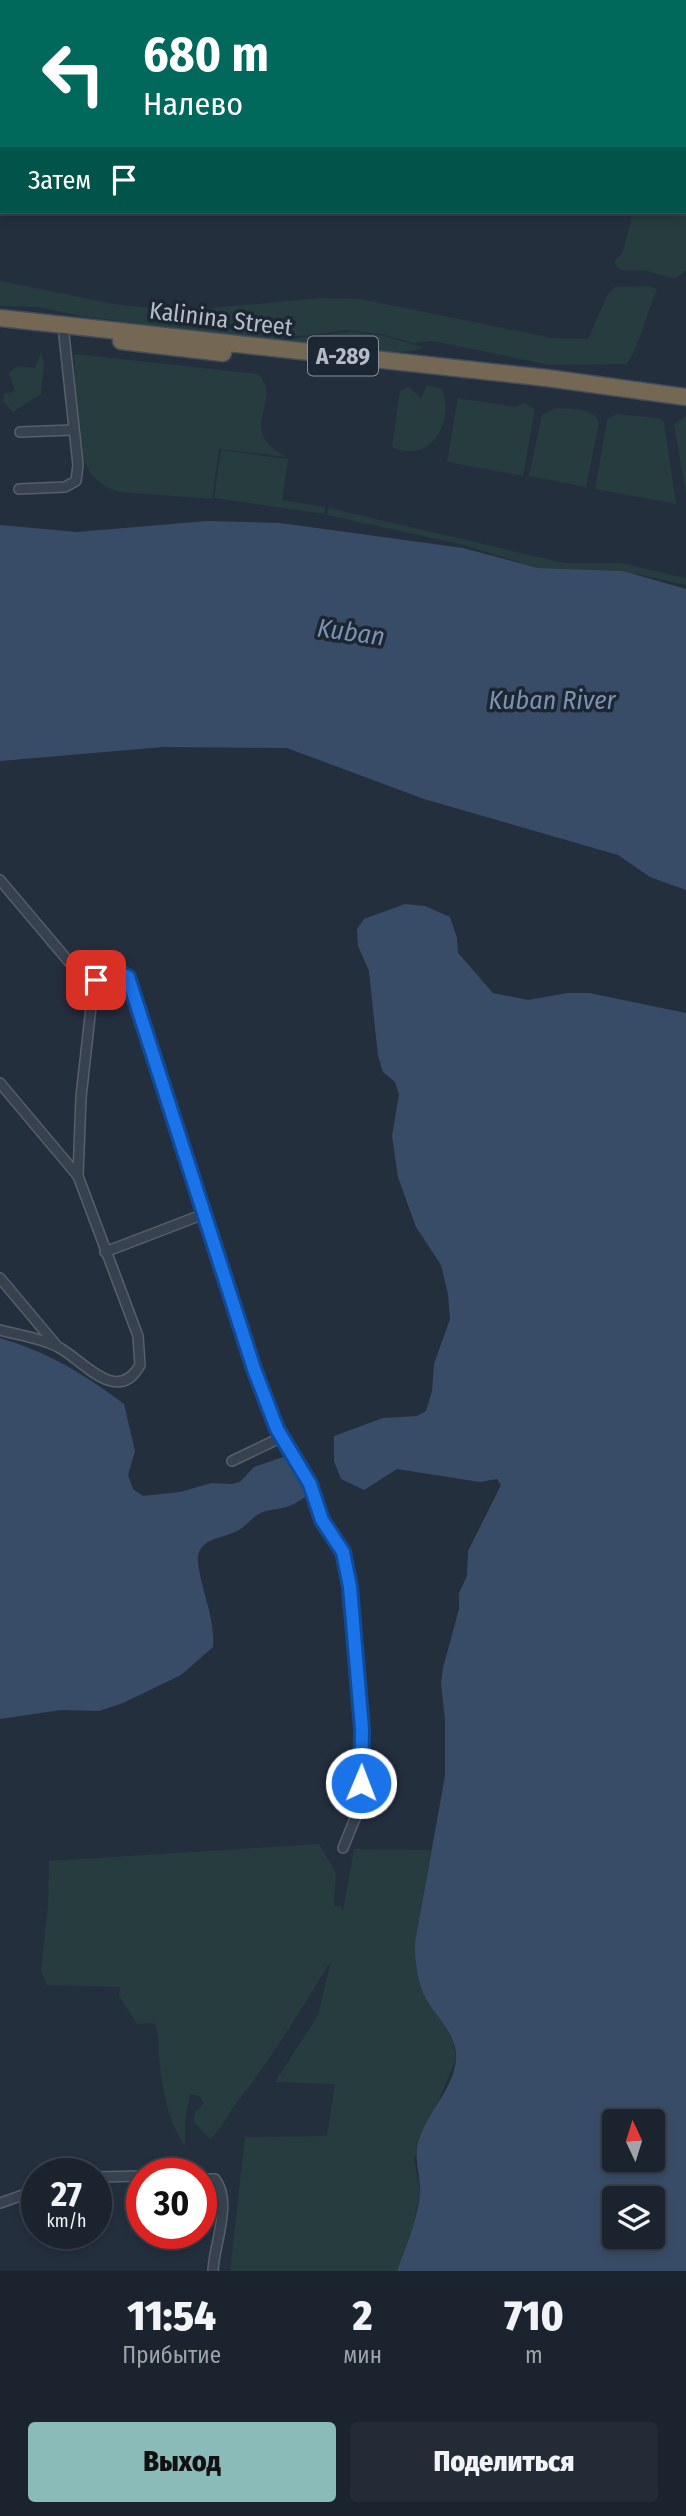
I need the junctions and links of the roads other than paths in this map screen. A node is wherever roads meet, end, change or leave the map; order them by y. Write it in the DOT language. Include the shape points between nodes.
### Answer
graph roads {
  1 [pos="0,317"];
  2 [pos="0,326"];
  3 [pos="64,335"];
  4 [pos="686,397"];
  5 [pos="686,405"];
  6 [pos="73,430"];
  7 [pos="20,432"];
  8 [pos="19,489"];
  9 [pos="0,880"];
  10 [pos="111,969"];
  11 [pos="0,1083"];
  12 [pos="78,1176"];
  13 [pos="204,1214"];
  14 [pos="105,1252"];
  15 [pos="0,1278"];
  16 [pos="0,1329"];
  17 [pos="59,1347"];
  18 [pos="282,1437"];
  19 [pos="232,1461"];
  20 [pos="343,1847"];
  21 [pos="217,2182"];
  22 [pos="21,2196"];
  23 [pos="0,2203"];
  24 [pos="217,2247"];
  25 [pos="217,2249"];
  26 [pos="214,2271"];
  1 -- 4 [label="highway, Kalinina Street / А-289"];
  2 -- 3 [label="highway, Kalinina Street / А-289"];
  3 -- 5 [label="highway, Kalinina Street / А-289"];
  3 -- 6 [label="street"];
  6 -- 7 [label="street"];
  6 -- 8 [label="street" via="76,481"];
  9 -- 10 [label="street" via="70,963"];
  10 -- 12 [label="street" via="100,975 93,989"];
  10 -- 13 [label="street" via="128,977"];
  11 -- 12 [label="street"];
  12 -- 14 [label="street"];
  13 -- 14 [label="street"];
  13 -- 18 [label="street" via="254,1369"];
  14 -- 17 [label="street" via="138,1336 139,1365 132,1376 110,1381 94,1375"];
  15 -- 17 [label="street"];
  16 -- 17 [label="street"];
  18 -- 19 [label="street"];
  18 -- 20 [label="street" via="310,1484 322,1520 341,1547 350,1587 362,1729 361,1804"];
  21 -- 24 [label="street" via="223,2199"];
  22 -- 23 [label="street"];
  25 -- 26 [label="street"];
}
